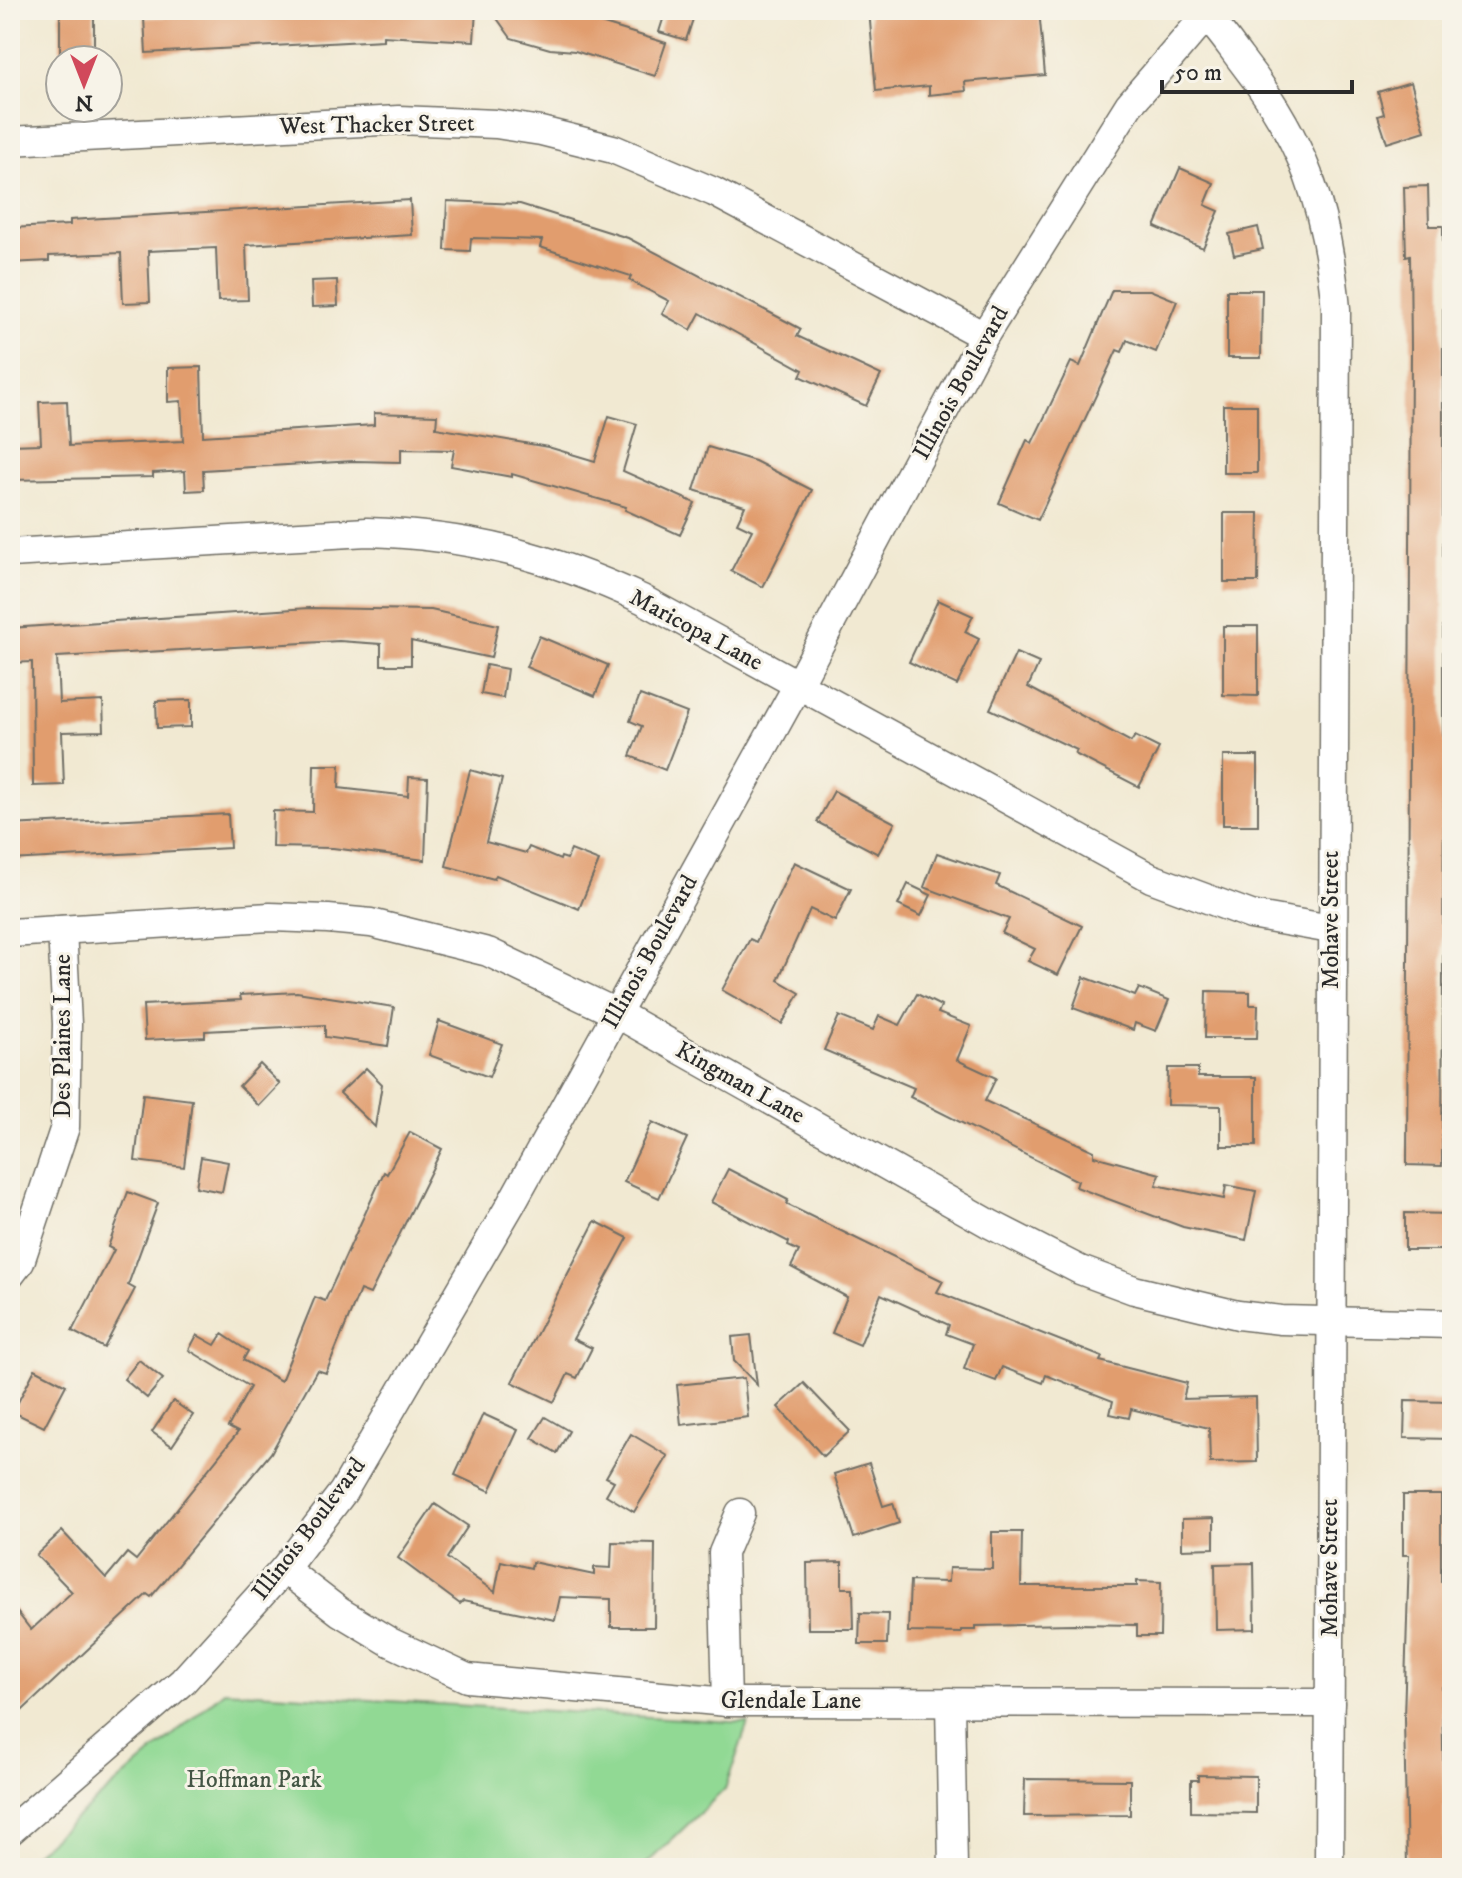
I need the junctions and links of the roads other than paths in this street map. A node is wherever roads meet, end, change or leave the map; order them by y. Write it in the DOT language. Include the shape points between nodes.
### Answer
graph roads {
  1 [pos="1206,12"];
  2 [pos="10,141"];
  3 [pos="984,336"];
  4 [pos="10,553"];
  5 [pos="798,685"];
  6 [pos="1331,929"];
  7 [pos="62,930"];
  8 [pos="10,933"];
  9 [pos="616,1013"];
  10 [pos="10,1275"];
  11 [pos="1331,1323"];
  12 [pos="1452,1324"];
  13 [pos="740,1513"];
  14 [pos="284,1569"];
  15 [pos="727,1702"];
  16 [pos="950,1702"];
  17 [pos="1330,1703"];
  18 [pos="10,1831"];
  19 [pos="953,1868"];
  20 [pos="1329,1868"];
  1 -- 3 [label="street, Illinois Boulevard" via="1129,105"];
  1 -- 6 [label="street, Mohave Street" via="1285,119 1317,193 1332,267 1336,386"];
  2 -- 3 [label="street, West Thacker Street" via="399,120 541,131 613,149 714,192"];
  3 -- 5 [label="street, Illinois Boulevard"];
  4 -- 5 [label="street, Maricopa Lane" via="367,532 457,538 537,557 605,582"];
  5 -- 6 [label="street, Maricopa Lane" via="1151,878 1251,915"];
  5 -- 9 [label="street, Illinois Boulevard"];
  6 -- 11 [label="street, Mohave Street"];
  7 -- 8 [label="street, Kingman Lane"];
  7 -- 9 [label="street, Kingman Lane" via="270,917 371,923 488,952"];
  7 -- 10 [label="street, Des Plaines Lane" via="68,1048 65,1127 20,1262"];
  9 -- 11 [label="street, Kingman Lane" via="1080,1270 1224,1313"];
  9 -- 14 [label="street, Illinois Boulevard" via="398,1403 343,1492"];
  11 -- 12 [label="street, Kingman Lane"];
  11 -- 17 [label="street, Mohave Street"];
  13 -- 15 [label="street" via="723,1553"];
  14 -- 15 [label="street, Glendale Lane" via="353,1619 467,1678"];
  14 -- 18 [label="street, Illinois Boulevard" via="183,1681"];
  15 -- 16 [label="street, Glendale Lane"];
  16 -- 17 [label="street, Glendale Lane"];
  16 -- 19 [label="street"];
  17 -- 20 [label="street, Mohave Street"];
}
